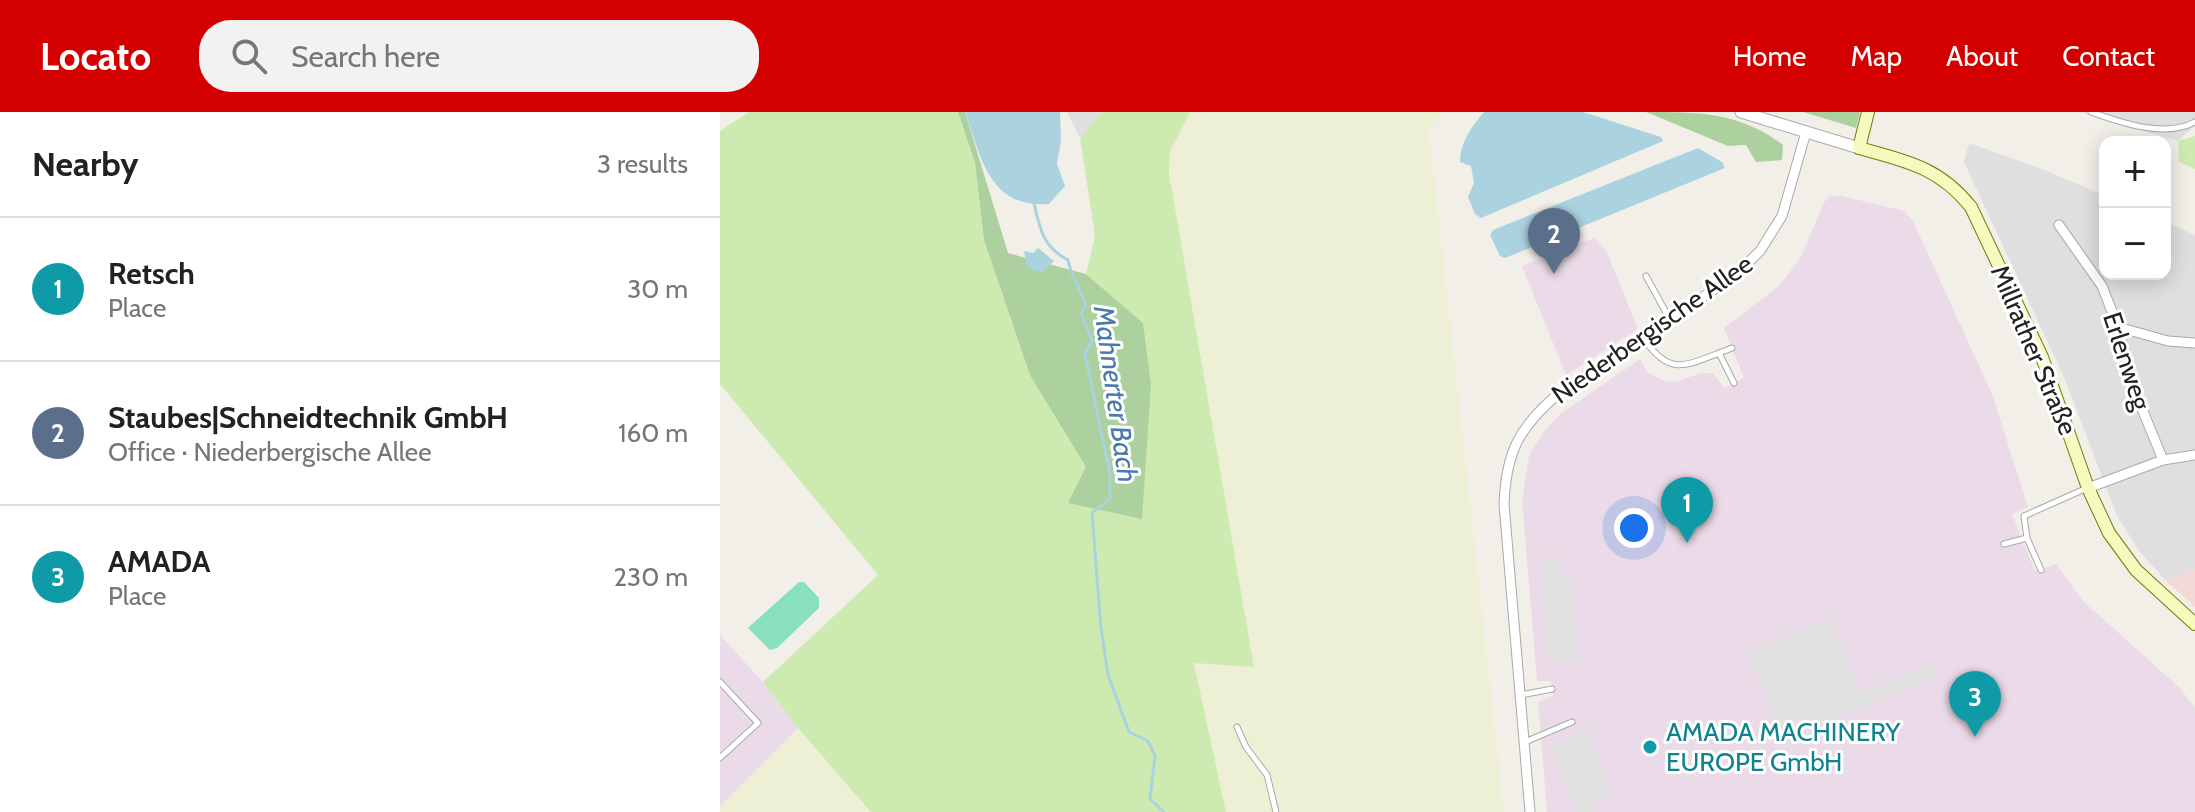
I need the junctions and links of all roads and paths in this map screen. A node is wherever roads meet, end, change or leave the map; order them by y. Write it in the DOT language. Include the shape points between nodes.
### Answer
graph roads {
  1 [pos="1741,112"];
  2 [pos="2091,112"];
  3 [pos="1867,114"];
  4 [pos="2195,122"];
  5 [pos="1806,132"];
  6 [pos="1859,148"];
  7 [pos="2059,225"];
  8 [pos="1646,276"];
  9 [pos="1670,319"];
  10 [pos="2118,327"];
  11 [pos="1642,337"];
  12 [pos="2195,343"];
  13 [pos="1732,348"];
  14 [pos="1719,353"];
  15 [pos="1734,383"];
  16 [pos="2195,455"];
  17 [pos="2163,460"];
  18 [pos="2088,488"];
  19 [pos="2027,538"];
  20 [pos="2004,544"];
  21 [pos="2041,570"];
  22 [pos="2195,624"];
  23 [pos="720,682"];
  24 [pos="1552,689"];
  25 [pos="1520,695"];
  26 [pos="1572,722"];
  27 [pos="1237,727"];
  28 [pos="1524,742"];
  29 [pos="720,758"];
  30 [pos="1276,812"];
  31 [pos="1530,812"];
  1 -- 5 [label="street"];
  2 -- 4 [label="lane" via="2151,129"];
  3 -- 6 [label="main road"];
  5 -- 6 [label="street"];
  5 -- 9 [label="street, Niederbergische Allee" via="1771,237 1734,276"];
  6 -- 18 [label="main road, Millrather Straße" via="1935,173 1971,207 2042,357"];
  7 -- 10 [label="street, Erlenweg" via="2102,286"];
  8 -- 9 [label="lane"];
  9 -- 11 [label="street, Niederbergische Allee"];
  10 -- 12 [label="street"];
  10 -- 17 [label="street, Erlenweg" via="2136,394"];
  11 -- 14 [label="lane" via="1672,366"];
  11 -- 25 [label="street, Niederbergische Allee" via="1541,408 1512,450 1504,504"];
  13 -- 14 [label="lane"];
  14 -- 15 [label="lane"];
  16 -- 17 [label="street"];
  17 -- 18 [label="street"];
  18 -- 19 [label="lane" via="2024,516"];
  18 -- 22 [label="main road, Millrather Straße" via="2118,548"];
  19 -- 20 [label="lane"];
  19 -- 21 [label="lane"];
  23 -- 29 [label="lane" via="758,723"];
  24 -- 25 [label="lane"];
  25 -- 28 [label="street, Niederbergische Allee"];
  26 -- 28 [label="lane"];
  27 -- 30 [label="lane" via="1267,775"];
  28 -- 31 [label="street, Niederbergische Allee"];
}
